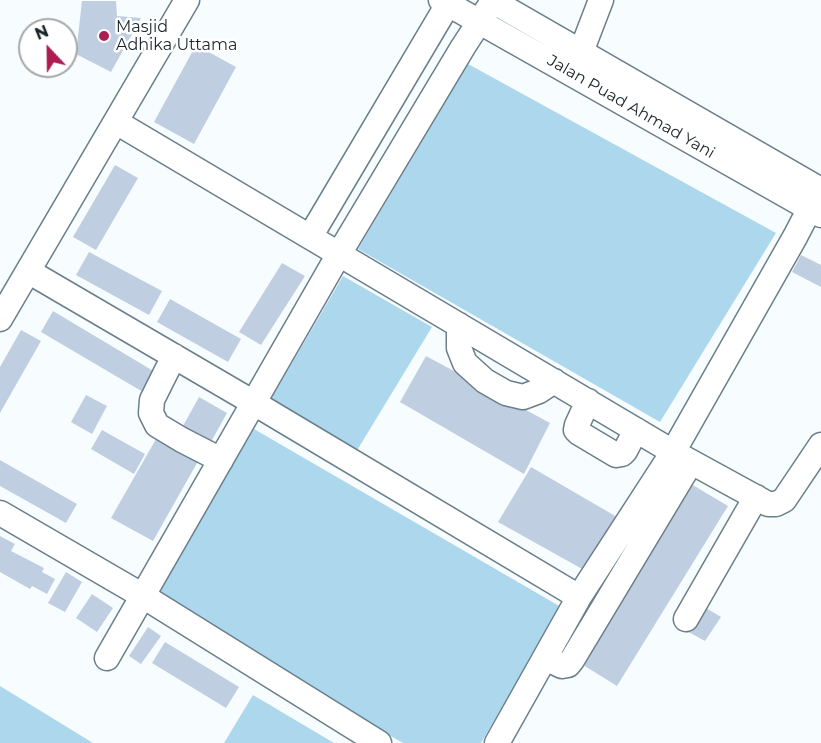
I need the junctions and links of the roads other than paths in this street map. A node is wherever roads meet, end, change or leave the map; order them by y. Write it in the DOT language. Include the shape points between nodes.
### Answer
graph roads {
  1 [pos="188,0"];
  2 [pos="601,0"];
  3 [pos="445,2"];
  4 [pos="488,8"];
  5 [pos="575,62"];
  6 [pos="116,122"];
  7 [pos="818,201"];
  8 [pos="310,237"];
  9 [pos="339,255"];
  10 [pos="28,271"];
  11 [pos="0,319"];
  12 [pos="459,325"];
  13 [pos="174,356"];
  14 [pos="554,381"];
  15 [pos="588,401"];
  16 [pos="254,403"];
  17 [pos="636,430"];
  18 [pos="821,444"];
  19 [pos="682,457"];
  20 [pos="221,460"];
  21 [pos="756,497"];
  22 [pos="0,513"];
  23 [pos="143,596"];
  24 [pos="579,597"];
  25 [pos="686,619"];
  26 [pos="107,658"];
  27 [pos="545,658"];
  28 [pos="379,743"];
  29 [pos="497,743"];
  1 -- 6 [label="lane"];
  2 -- 5 [label="lane"];
  3 -- 4 [label="lane, Jalan Puad Ahmad Yani"];
  3 -- 8 [label="lane"];
  4 -- 5 [label="lane, Jalan Puad Ahmad Yani"];
  4 -- 9 [label="lane"];
  5 -- 7 [label="lane, Jalan Puad Ahmad Yani"];
  6 -- 8 [label="lane"];
  6 -- 10 [label="lane"];
  7 -- 19 [label="lane" via="795,237"];
  8 -- 9 [label="lane"];
  9 -- 12 [label="lane"];
  9 -- 16 [label="lane"];
  10 -- 11 [label="lane"];
  10 -- 13 [label="lane"];
  12 -- 14 [label="lane"];
  12 -- 14 [label="lane" via="459,348 465,363 485,381 523,397"];
  13 -- 16 [label="lane"];
  13 -- 20 [label="lane" via="152,400 151,413 157,425"];
  14 -- 15 [label="lane"];
  15 -- 17 [label="lane"];
  15 -- 17 [label="lane" via="577,425 579,434 616,455 625,451"];
  16 -- 20 [label="lane"];
  16 -- 24 [label="lane"];
  17 -- 19 [label="lane"];
  18 -- 21 [label="lane" via="784,500 768,504"];
  19 -- 21 [label="lane"];
  19 -- 24 [label="lane"];
  19 -- 27 [label="lane" via="568,666"];
  20 -- 23 [label="lane"];
  21 -- 25 [label="lane"];
  22 -- 23 [label="lane"];
  23 -- 26 [label="lane"];
  23 -- 28 [label="lane"];
  24 -- 27 [label="lane"];
  27 -- 29 [label="lane"];
}
